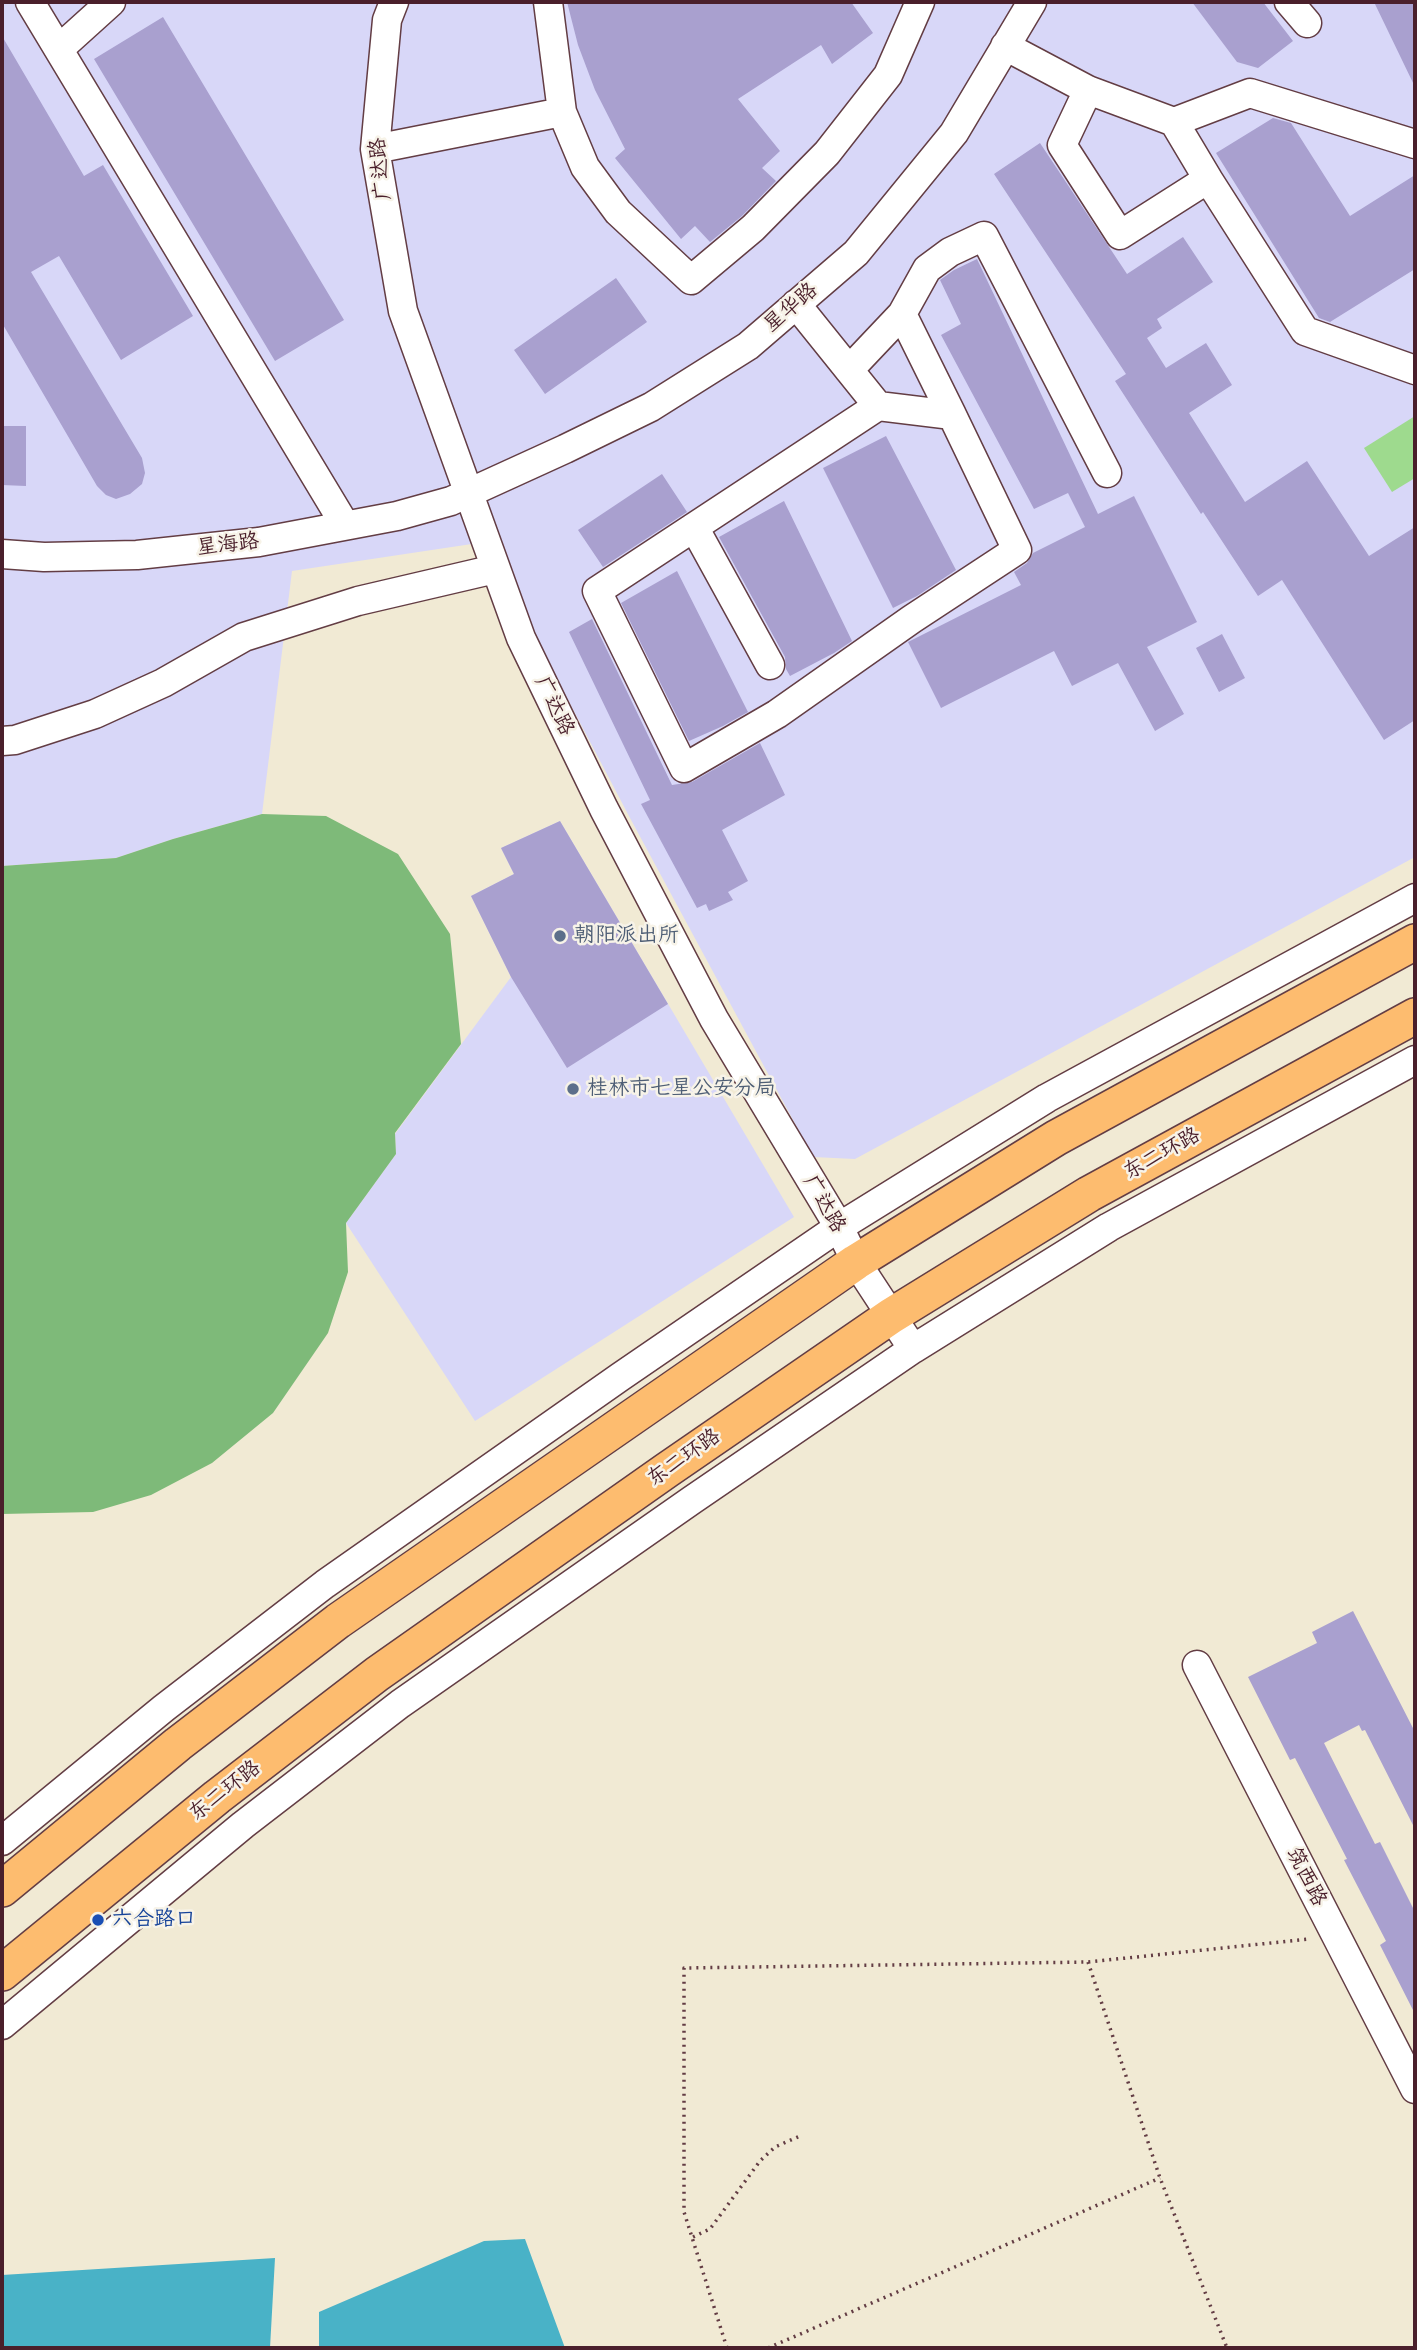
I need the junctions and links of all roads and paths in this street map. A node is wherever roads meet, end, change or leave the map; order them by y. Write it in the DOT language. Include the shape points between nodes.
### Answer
graph roads {
  1 [pos="30,2"];
  2 [pos="111,2"];
  3 [pos="394,2"];
  4 [pos="548,2"];
  5 [pos="920,2"];
  6 [pos="1032,2"];
  7 [pos="1005,46"];
  8 [pos="59,49"];
  9 [pos="1088,90"];
  10 [pos="562,113"];
  11 [pos="1174,122"];
  12 [pos="1415,144"];
  13 [pos="375,149"];
  14 [pos="1208,179"];
  15 [pos="796,304"];
  16 [pos="902,314"];
  17 [pos="849,370"];
  18 [pos="1415,370"];
  19 [pos="878,406"];
  20 [pos="952,415"];
  21 [pos="1107,473"];
  22 [pos="459,497"];
  23 [pos="345,525"];
  24 [pos="694,527"];
  25 [pos="2,554"];
  26 [pos="495,569"];
  27 [pos="770,665"];
  28 [pos="2,741"];
  29 [pos="1415,898"];
  30 [pos="1415,942"];
  31 [pos="1415,1016"];
  32 [pos="1415,1060"];
  33 [pos="839,1227"];
  34 [pos="856,1262"];
  35 [pos="891,1316"];
  36 [pos="913,1349"];
  37 [pos="1197,1665"];
  38 [pos="2,1841"];
  39 [pos="2,1889"];
  40 [pos="1313,1938"];
  41 [pos="1088,1962"];
  42 [pos="2,1973"];
  43 [pos="2,2025"];
  44 [pos="1415,2089"];
  45 [pos="800,2136"];
  46 [pos="1160,2178"];
  47 [pos="693,2238"];
  48 [pos="727,2348"];
  49 [pos="768,2348"];
  50 [pos="1227,2348"];
  1 -- 8 [label="street"];
  2 -- 8 [label="street"];
  3 -- 13 [label="street, 广达路" via="387,20"];
  4 -- 10 [label="street"];
  5 -- 10 [label="street" via="888,75 827,153 753,228 691,280 618,212 585,167"];
  6 -- 7 [label="street, 星华路"];
  7 -- 9 [label="street"];
  7 -- 15 [label="street, 星华路" via="954,133 856,253"];
  8 -- 23 [label="street"];
  9 -- 11 [label="street"];
  9 -- 14 [label="street" via="1062,145 1120,235"];
  10 -- 13 [label="street"];
  11 -- 12 [label="street" via="1250,93"];
  11 -- 14 [label="street"];
  13 -- 22 [label="street, 广达路" via="403,311"];
  14 -- 18 [label="street" via="1305,331"];
  15 -- 17 [label="street"];
  15 -- 22 [label="street, 星华路" via="748,346 651,407"];
  16 -- 17 [label="street"];
  16 -- 20 [label="street"];
  16 -- 21 [label="street" via="927,269 984,236"];
  17 -- 19 [label="street"];
  19 -- 20 [label="street"];
  19 -- 24 [label="street"];
  20 -- 24 [label="street" via="1017,550 777,714 684,768 597,591"];
  22 -- 23 [label="street, 星海路" via="397,516"];
  22 -- 26 [label="street, 广达路"];
  23 -- 25 [label="street, 星海路" via="259,542 137,555"];
  24 -- 27 [label="street"];
  26 -- 28 [label="street" via="358,601 244,638 95,714"];
  26 -- 33 [label="street, 广达路" via="521,638 610,821 714,1019"];
  29 -- 33 [label="street" via="1047,1098"];
  30 -- 34 [label="main road" via="1056,1138"];
  31 -- 35 [label="main road, 东二环路" via="1089,1194"];
  32 -- 36 [label="street" via="1109,1227"];
  33 -- 34 [label="street, 广达路"];
  33 -- 38 [label="street" via="325,1584"];
  34 -- 35 [label="street, 广达路"];
  34 -- 39 [label="main road" via="338,1621 178,1744"];
  35 -- 36 [label="street, 广达路"];
  35 -- 42 [label="main road, 东二环路" via="377,1674 217,1797"];
  36 -- 43 [label="street" via="400,1704 243,1825"];
  37 -- 44 [label="street, 筑西路"];
  40 -- 41 [label="path"];
  41 -- 46 [label="path"];
  41 -- 47 [label="path" via="684,1968 684,2212"];
  45 -- 47 [label="path" via="775,2147 760,2161 710,2229"];
  46 -- 49 [label="path"];
  46 -- 50 [label="path"];
  47 -- 48 [label="path"];
}
